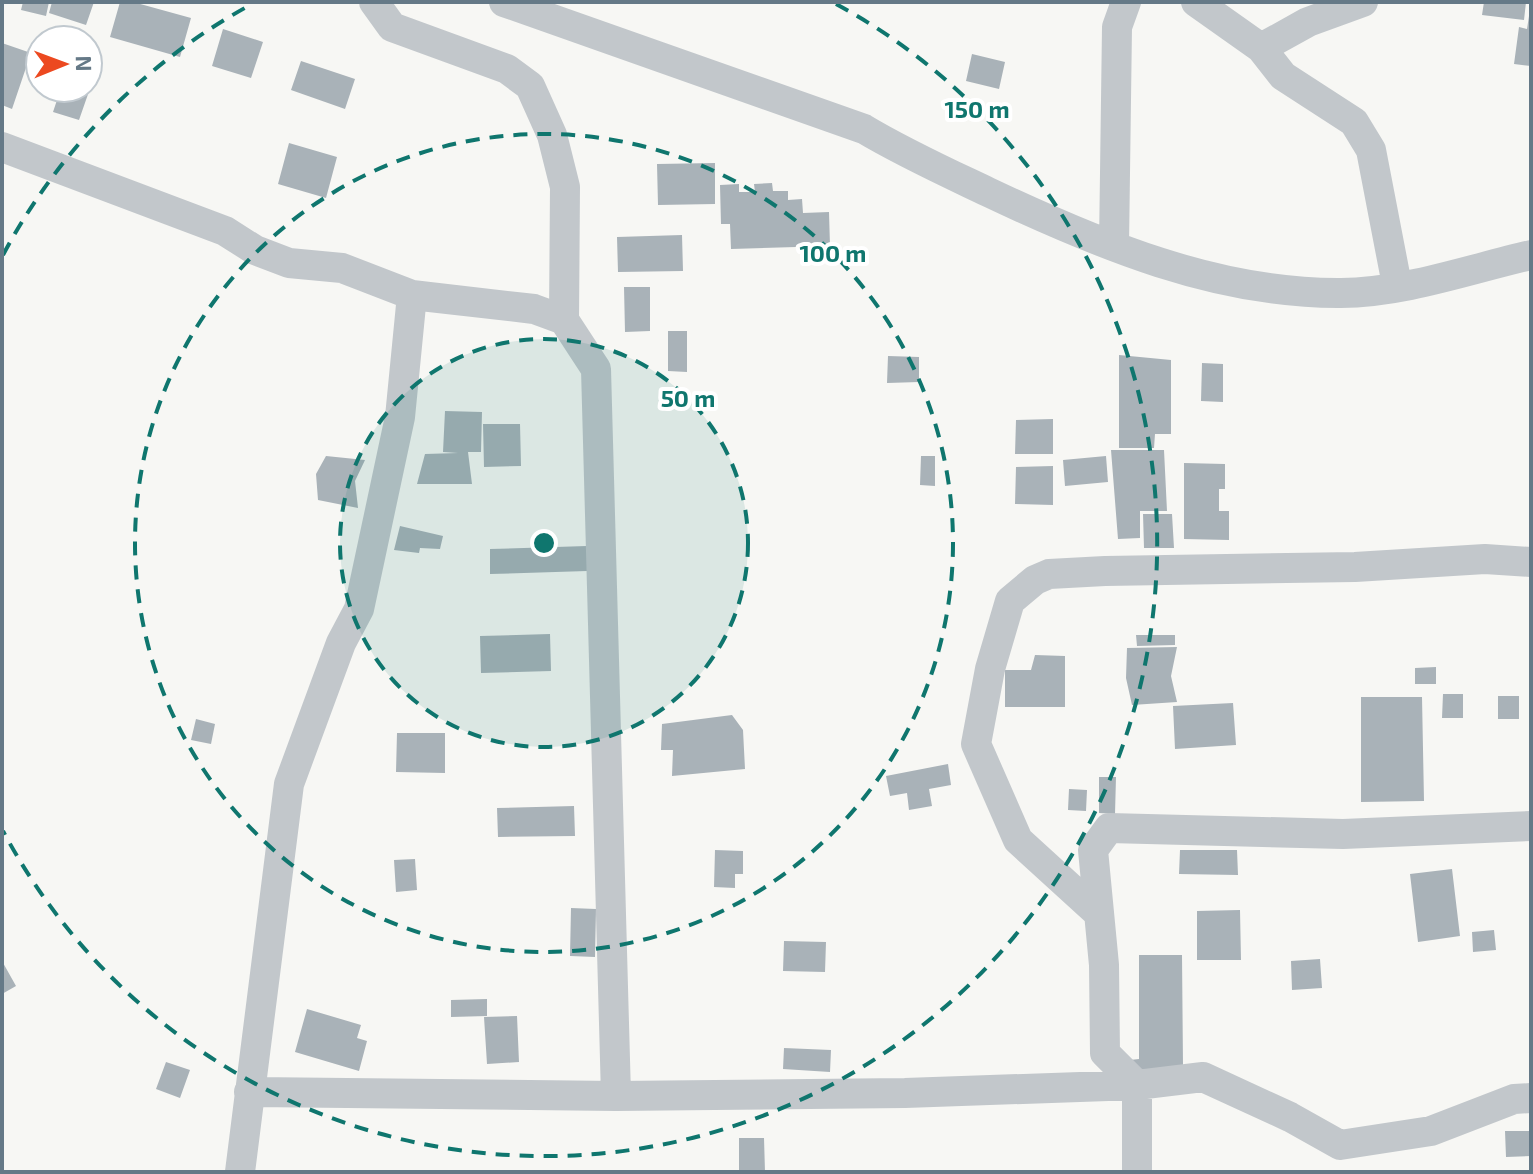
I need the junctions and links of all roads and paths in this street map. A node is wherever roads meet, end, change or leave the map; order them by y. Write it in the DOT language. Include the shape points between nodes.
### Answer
graph roads {
  1 [pos="374,2"];
  2 [pos="504,2"];
  3 [pos="1126,2"];
  4 [pos="1196,2"];
  5 [pos="1363,2"];
  6 [pos="1261,48"];
  7 [pos="2,147"];
  8 [pos="1114,246"];
  9 [pos="1531,255"];
  10 [pos="1397,285"];
  11 [pos="412,295"];
  12 [pos="564,320"];
  13 [pos="1531,562"];
  14 [pos="1531,826"];
  15 [pos="1098,913"];
  16 [pos="1137,1085"];
  17 [pos="249,1092"];
  18 [pos="616,1096"];
  19 [pos="1531,1098"];
  20 [pos="240,1172"];
  21 [pos="1137,1172"];
  1 -- 12 [label="street" via="392,27 507,69 530,86 552,135 565,187"];
  2 -- 8 [label="street" via="864,129 1032,213"];
  3 -- 8 [label="street" via="1117,27"];
  4 -- 6 [label="street"];
  5 -- 6 [label="street" via="1308,22"];
  6 -- 10 [label="street" via="1283,76 1354,122 1371,150"];
  7 -- 11 [label="street" via="225,231 289,263 342,268"];
  8 -- 10 [label="street" via="1171,267 1248,284 1342,293"];
  9 -- 10 [label="street"];
  11 -- 12 [label="street" via="534,309"];
  11 -- 17 [label="street" via="400,417 359,609 341,643 289,784"];
  12 -- 18 [label="street" via="596,369"];
  13 -- 15 [label="street" via="1105,571 1049,574 1035,580 1010,601 976,744 1018,840"];
  14 -- 15 [label="street" via="1343,834 1109,828 1093,850"];
  15 -- 16 [label="street" via="1105,1053"];
  16 -- 18 [label="street"];
  16 -- 19 [label="street" via="1203,1077 1340,1145 1431,1131 1514,1099"];
  16 -- 21 [label="street"];
  17 -- 18 [label="street"];
  17 -- 20 [label="street"];
}
